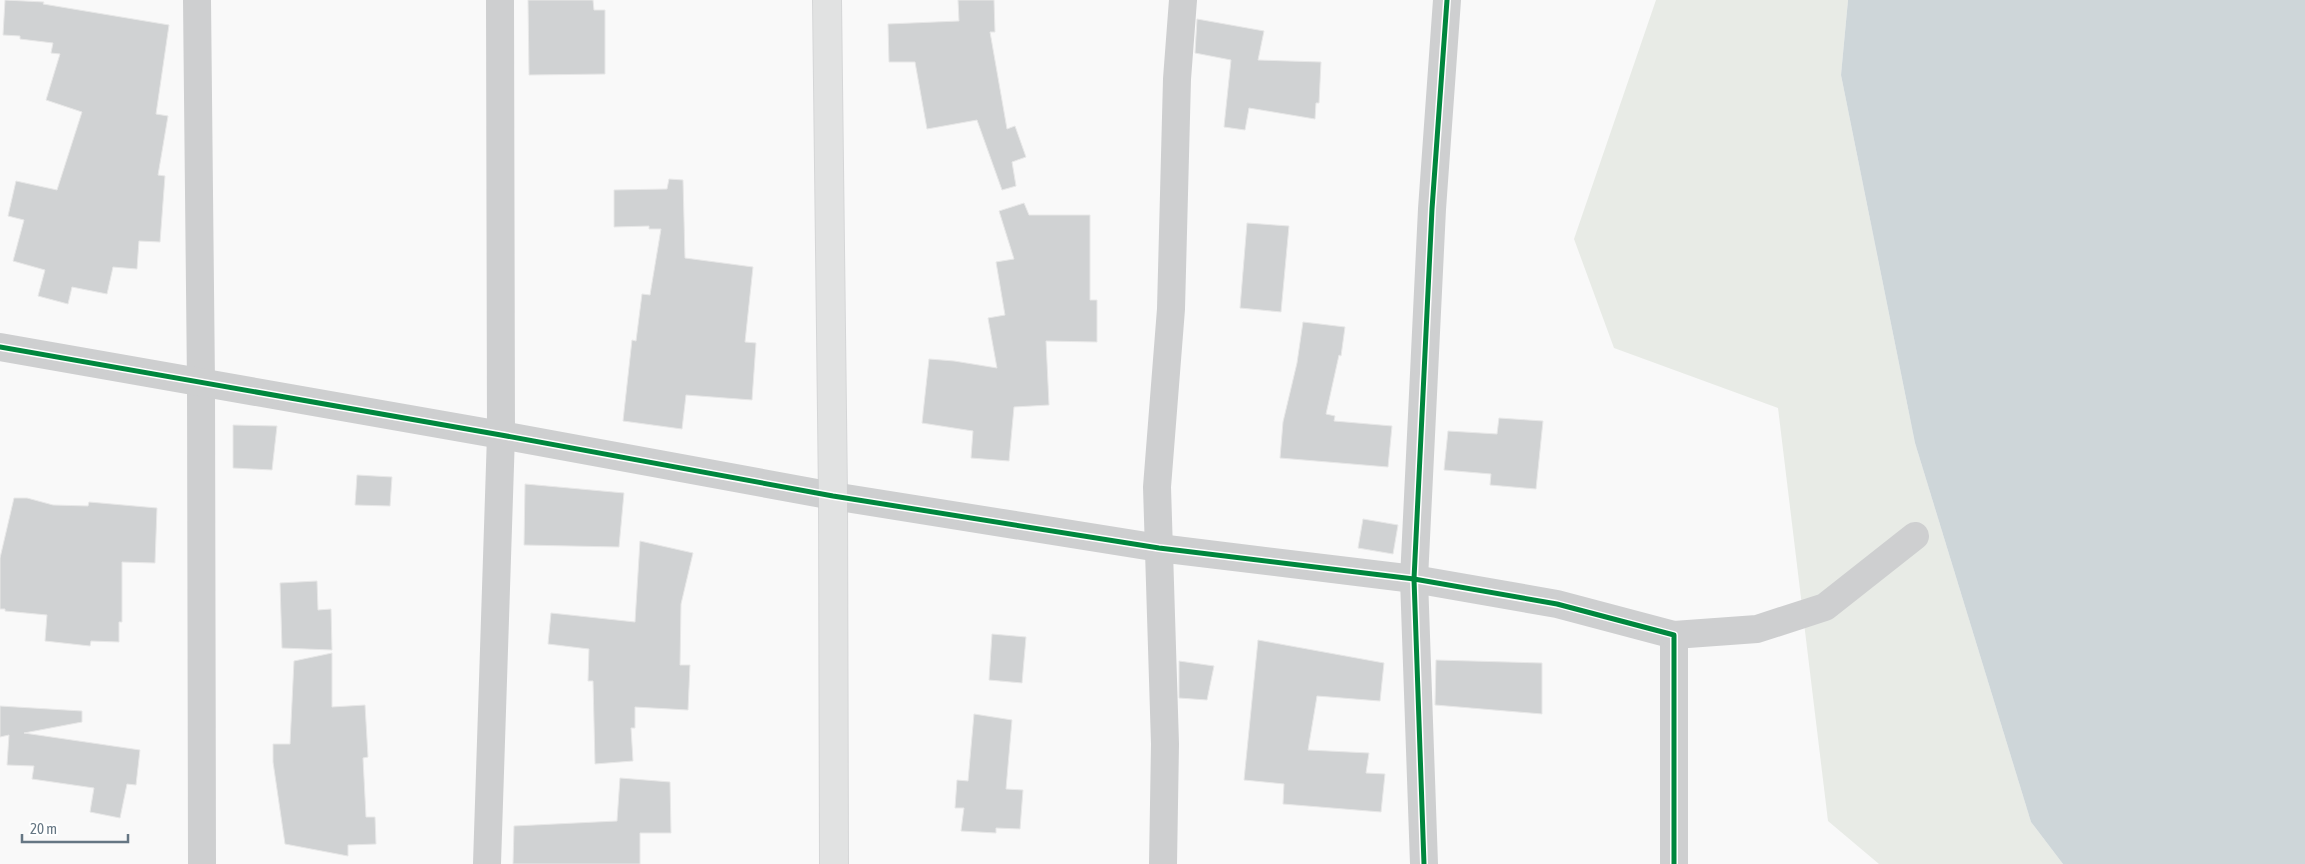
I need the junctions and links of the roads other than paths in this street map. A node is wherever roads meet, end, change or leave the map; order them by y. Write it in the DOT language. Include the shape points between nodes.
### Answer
graph roads {
  1 [pos="196,0"];
  2 [pos="500,0"];
  3 [pos="827,0"];
  4 [pos="1183,0"];
  5 [pos="1447,0"];
  6 [pos="0,347"];
  7 [pos="201,384"];
  8 [pos="501,435"];
  9 [pos="833,496"];
  10 [pos="1915,536"];
  11 [pos="1159,548"];
  12 [pos="1414,579"];
  13 [pos="1674,635"];
  14 [pos="202,864"];
  15 [pos="487,864"];
  16 [pos="834,864"];
  17 [pos="1162,864"];
  18 [pos="1424,864"];
  19 [pos="1674,864"];
  1 -- 7 [label="street"];
  2 -- 8 [label="street"];
  3 -- 9 [label="main road"];
  4 -- 11 [label="street" via="1177,79 1171,309 1157,487"];
  5 -- 12 [label="street" via="1432,209"];
  6 -- 7 [label="street"];
  7 -- 8 [label="street"];
  7 -- 14 [label="street"];
  8 -- 9 [label="street"];
  8 -- 15 [label="street"];
  9 -- 11 [label="street"];
  9 -- 16 [label="main road"];
  10 -- 13 [label="street" via="1825,607 1757,629"];
  11 -- 12 [label="street"];
  11 -- 17 [label="street" via="1165,744"];
  12 -- 13 [label="street" via="1557,604"];
  12 -- 18 [label="street"];
  13 -- 19 [label="street"];
}
